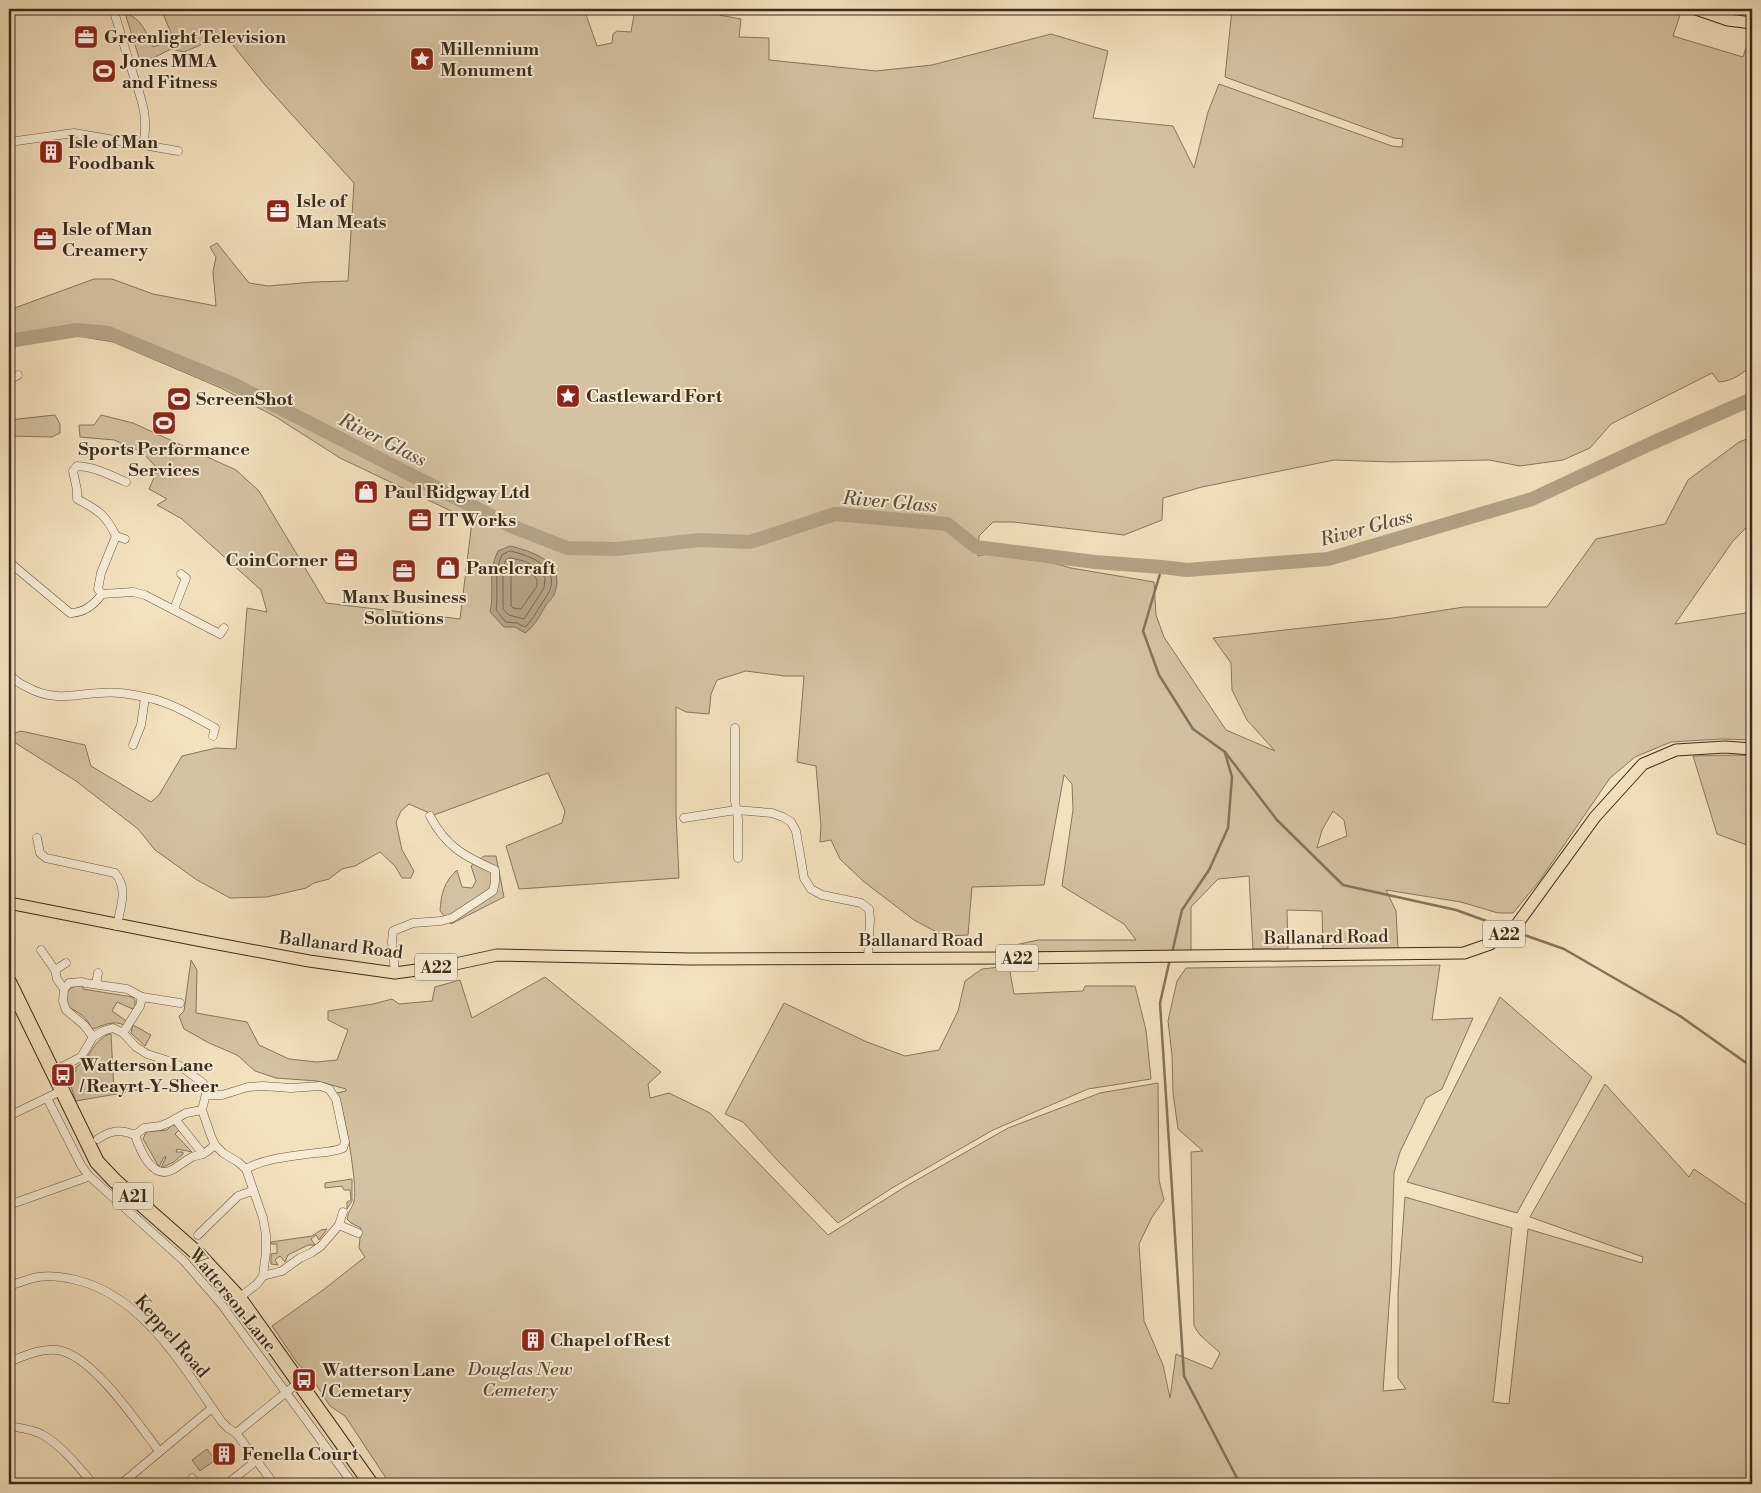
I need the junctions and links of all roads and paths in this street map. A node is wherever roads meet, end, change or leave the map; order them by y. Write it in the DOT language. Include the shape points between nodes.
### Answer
graph roads {
  1 [pos="113,9"];
  2 [pos="1696,9"];
  3 [pos="1752,23"];
  4 [pos="9,142"];
  5 [pos="143,144"];
  6 [pos="178,151"];
  7 [pos="18,375"];
  8 [pos="9,380"];
  9 [pos="126,482"];
  10 [pos="116,536"];
  11 [pos="125,539"];
  12 [pos="9,562"];
  13 [pos="186,577"];
  14 [pos="102,594"];
  15 [pos="174,609"];
  16 [pos="224,628"];
  17 [pos="9,673"];
  18 [pos="144,698"];
  19 [pos="735,728"];
  20 [pos="214,736"];
  21 [pos="133,745"];
  22 [pos="1752,749"];
  23 [pos="736,810"];
  24 [pos="430,816"];
  25 [pos="684,818"];
  26 [pos="37,838"];
  27 [pos="738,858"];
  28 [pos="9,903"];
  29 [pos="117,926"];
  30 [pos="41,950"];
  31 [pos="868,958"];
  32 [pos="66,963"];
  33 [pos="55,970"];
  34 [pos="98,973"];
  35 [pos="395,973"];
  36 [pos="9,982"];
  37 [pos="96,984"];
  38 [pos="64,989"];
  39 [pos="142,996"];
  40 [pos="180,1003"];
  41 [pos="123,1033"];
  42 [pos="93,1037"];
  43 [pos="52,1072"];
  44 [pos="61,1091"];
  45 [pos="206,1095"];
  46 [pos="47,1098"];
  47 [pos="202,1110"];
  48 [pos="9,1116"];
  49 [pos="175,1119"];
  50 [pos="135,1136"];
  51 [pos="103,1138"];
  52 [pos="216,1145"];
  53 [pos="203,1154"];
  54 [pos="246,1169"];
  55 [pos="88,1175"];
  56 [pos="252,1191"];
  57 [pos="9,1205"];
  58 [pos="343,1212"];
  59 [pos="339,1225"];
  60 [pos="358,1233"];
  61 [pos="198,1234"];
  62 [pos="262,1276"];
  63 [pos="9,1286"];
  64 [pos="238,1298"];
  65 [pos="9,1362"];
  66 [pos="298,1382"];
  67 [pos="286,1392"];
  68 [pos="212,1408"];
  69 [pos="9,1426"];
  70 [pos="236,1433"];
  71 [pos="159,1451"];
  72 [pos="257,1460"];
  73 [pos="92,1484"];
  74 [pos="121,1484"];
  75 [pos="227,1484"];
  76 [pos="274,1484"];
  77 [pos="352,1484"];
  78 [pos="371,1484"];
  1 -- 5 [label="street" via="140,92 146,120"];
  2 -- 3 [label="main road" via="1728,20"];
  4 -- 5 [label="street" via="74,133"];
  5 -- 6 [label="street"];
  7 -- 8 [label="street"];
  9 -- 10 [label="street" via="99,470 77,466 73,471 72,500 97,510 109,522"];
  10 -- 11 [label="street"];
  10 -- 14 [label="street" via="101,573 98,589"];
  12 -- 14 [label="street" via="70,613 88,609"];
  13 -- 15 [label="street"];
  14 -- 15 [label="street" via="133,592"];
  15 -- 16 [label="street" via="220,634"];
  17 -- 18 [label="street" via="35,692 51,696 120,693"];
  18 -- 20 [label="street" via="162,702 215,728"];
  18 -- 21 [label="street" via="141,725"];
  19 -- 23 [label="street"];
  22 -- 31 [label="main road, Ballanard Road / A22" via="1676,750 1643,764 1595,818 1515,927 1490,944 1464,953"];
  23 -- 25 [label="street"];
  23 -- 27 [label="street"];
  23 -- 31 [label="street" via="772,813 791,822 796,830 804,878 812,889 822,895 861,902 869,910"];
  24 -- 35 [label="street" via="438,832 454,848 494,870 493,891 452,918 413,923 394,931"];
  26 -- 29 [label="street" via="40,853 46,858 115,873 122,881 123,892"];
  28 -- 29 [label="main road, Ballanard Road / A22"];
  29 -- 35 [label="main road, Ballanard Road / A22"];
  30 -- 33 [label="street"];
  31 -- 35 [label="main road, Ballanard Road / A22" via="497,955"];
  32 -- 33 [label="street"];
  33 -- 38 [label="street" via="56,979"];
  34 -- 37 [label="street"];
  36 -- 43 [label="highway, A21"];
  37 -- 38 [label="street" via="69,983"];
  37 -- 39 [label="street" via="127,989"];
  38 -- 42 [label="street" via="66,1010"];
  39 -- 40 [label="street"];
  39 -- 41 [label="street" via="140,1006"];
  41 -- 42 [label="street" via="113,1028"];
  41 -- 45 [label="street" via="141,1050 176,1063 203,1083"];
  42 -- 43 [label="street" via="81,1057"];
  43 -- 44 [label="highway, A21"];
  44 -- 46 [label="street"];
  44 -- 64 [label="highway, A21" via="97,1162 199,1255"];
  45 -- 47 [label="street"];
  45 -- 54 [label="street" via="222,1095 248,1087 320,1086 329,1089 336,1099 343,1148 260,1162"];
  46 -- 48 [label="street"];
  46 -- 55 [label="street, Watterson Lane"];
  47 -- 49 [label="street"];
  47 -- 52 [label="street"];
  49 -- 50 [label="street" via="160,1126 144,1128"];
  49 -- 53 [label="street"];
  50 -- 51 [label="street" via="114,1130"];
  50 -- 53 [label="street" via="150,1166 156,1171 170,1171"];
  52 -- 53 [label="street"];
  52 -- 54 [label="street"];
  54 -- 56 [label="street"];
  55 -- 57 [label="street"];
  55 -- 67 [label="street, Watterson Lane" via="199,1276"];
  56 -- 61 [label="street" via="238,1196 208,1229"];
  56 -- 62 [label="street" via="266,1235"];
  58 -- 59 [label="street"];
  59 -- 60 [label="street"];
  59 -- 62 [label="street" via="311,1253 282,1271"];
  62 -- 64 [label="street" via="257,1284"];
  63 -- 68 [label="street, Keppel Road" via="39,1277 64,1277 111,1293 146,1322"];
  64 -- 66 [label="highway, A21"];
  65 -- 71 [label="street" via="39,1351 73,1354 105,1383"];
  66 -- 67 [label="street"];
  66 -- 78 [label="highway, A21"];
  67 -- 70 [label="street"];
  67 -- 77 [label="street, Watterson Lane"];
  68 -- 70 [label="street, Keppel Road"];
  68 -- 71 [label="street"];
  69 -- 73 [label="street" via="42,1434"];
  70 -- 72 [label="street, Keppel Road"];
  71 -- 74 [label="street"];
  72 -- 75 [label="street"];
  72 -- 76 [label="street, Keppel Road"];
}
